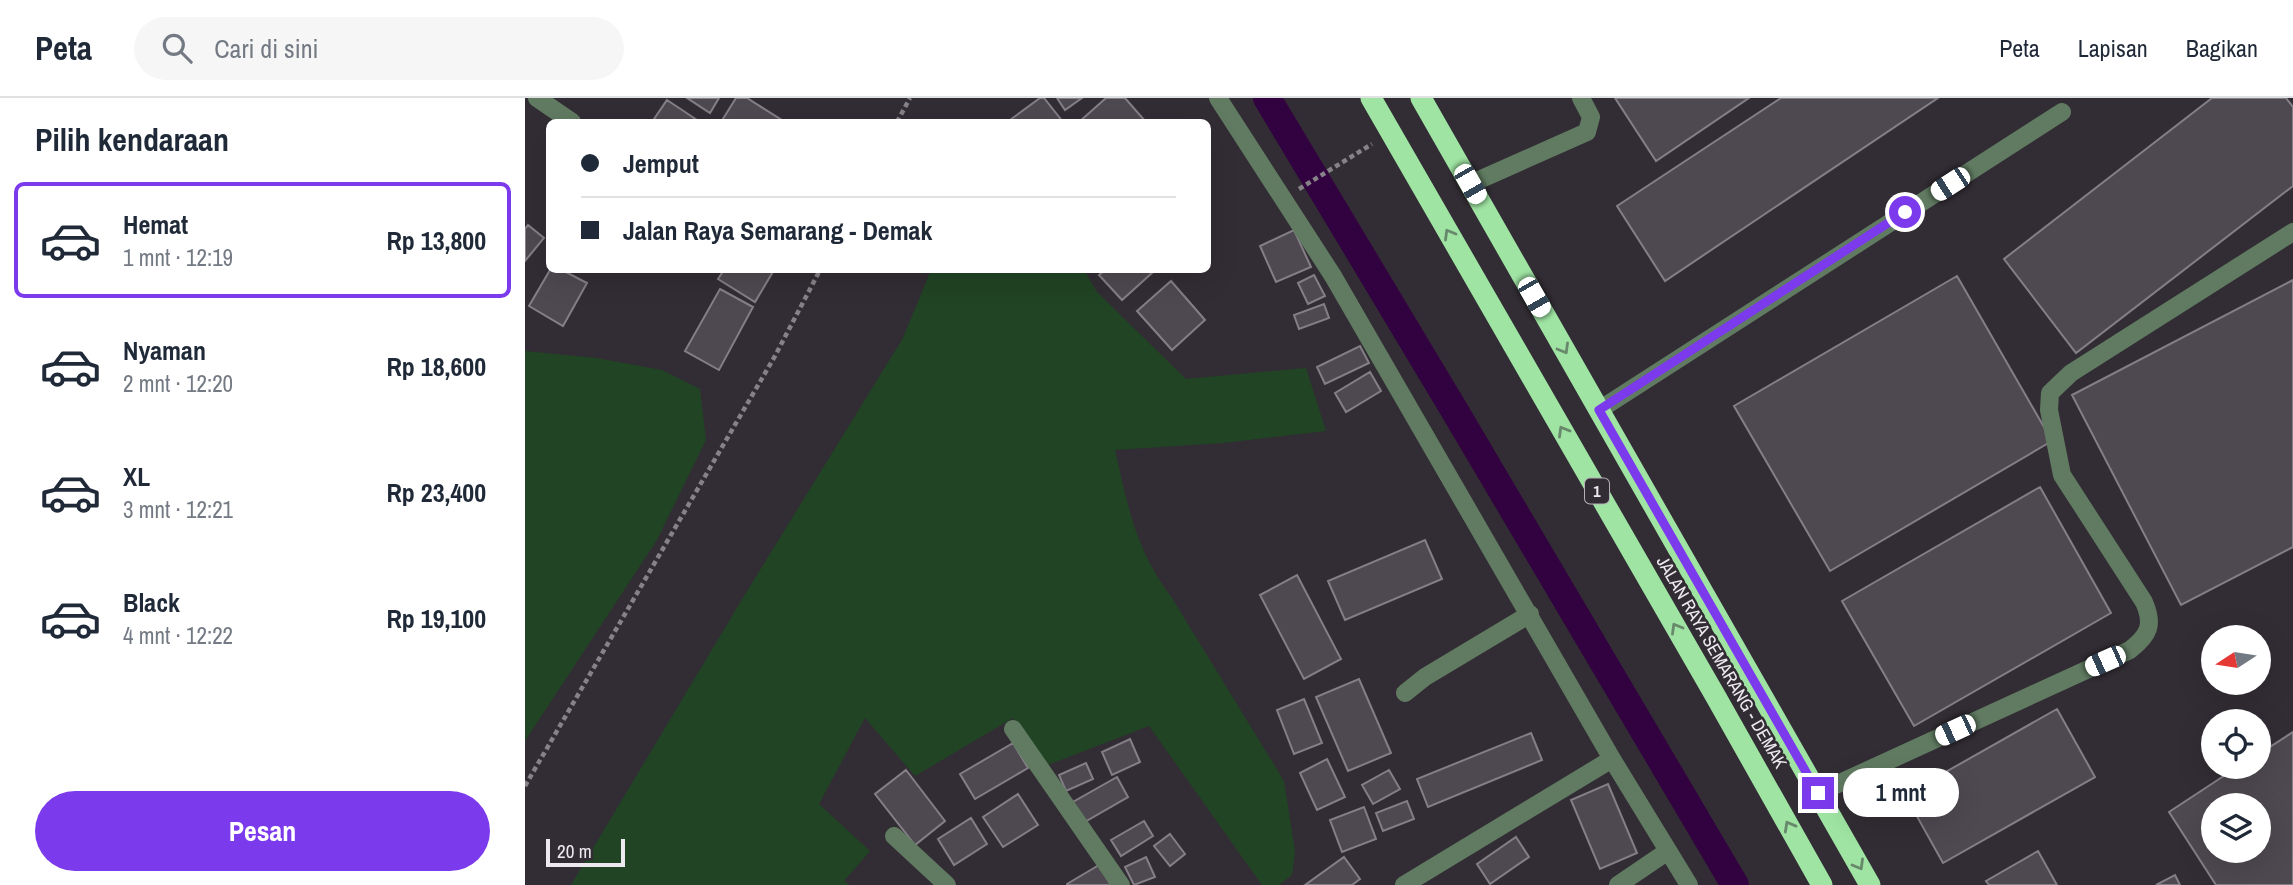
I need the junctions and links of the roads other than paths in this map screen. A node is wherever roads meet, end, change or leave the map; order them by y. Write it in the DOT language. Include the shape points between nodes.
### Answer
graph roads {
  1 [pos="537,98"];
  2 [pos="1218,98"];
  3 [pos="1371,98"];
  4 [pos="1420,98"];
  5 [pos="1581,98"];
  6 [pos="2062,112"];
  7 [pos="568,119"];
  8 [pos="1470,184"];
  9 [pos="2293,232"];
  10 [pos="1599,410"];
  11 [pos="1530,614"];
  12 [pos="1405,693"];
  13 [pos="1013,729"];
  14 [pos="1612,759"];
  15 [pos="1818,793"];
  16 [pos="894,836"];
  17 [pos="1668,851"];
  18 [pos="947,885"];
  19 [pos="1121,885"];
  20 [pos="1404,885"];
  21 [pos="1618,885"];
  22 [pos="1689,885"];
  23 [pos="1822,885"];
  24 [pos="1870,885"];
  1 -- 7 [label="street"];
  2 -- 11 [label="street" via="1333,276"];
  23 -- 3 [label="highway, JALAN RAYA SEMARANG - DEMAK / 1, one-way"];
  4 -- 8 [label="highway, JALAN RAYA SEMARANG - DEMAK / 1"];
  5 -- 8 [label="street" via="1591,117 1587,132"];
  6 -- 10 [label="street"];
  8 -- 10 [label="highway, JALAN RAYA SEMARANG - DEMAK / 1, one-way"];
  9 -- 15 [label="street" via="2071,373 2050,393 2062,475 2144,602 2150,621 2144,639 2130,650"];
  10 -- 15 [label="highway, JALAN RAYA SEMARANG - DEMAK / 1"];
  11 -- 12 [label="street"];
  11 -- 14 [label="street"];
  13 -- 19 [label="street"];
  14 -- 17 [label="street"];
  14 -- 20 [label="street"];
  15 -- 24 [label="highway, JALAN RAYA SEMARANG - DEMAK / 1, one-way"];
  16 -- 18 [label="street"];
  17 -- 21 [label="street"];
  17 -- 22 [label="street"];
}
